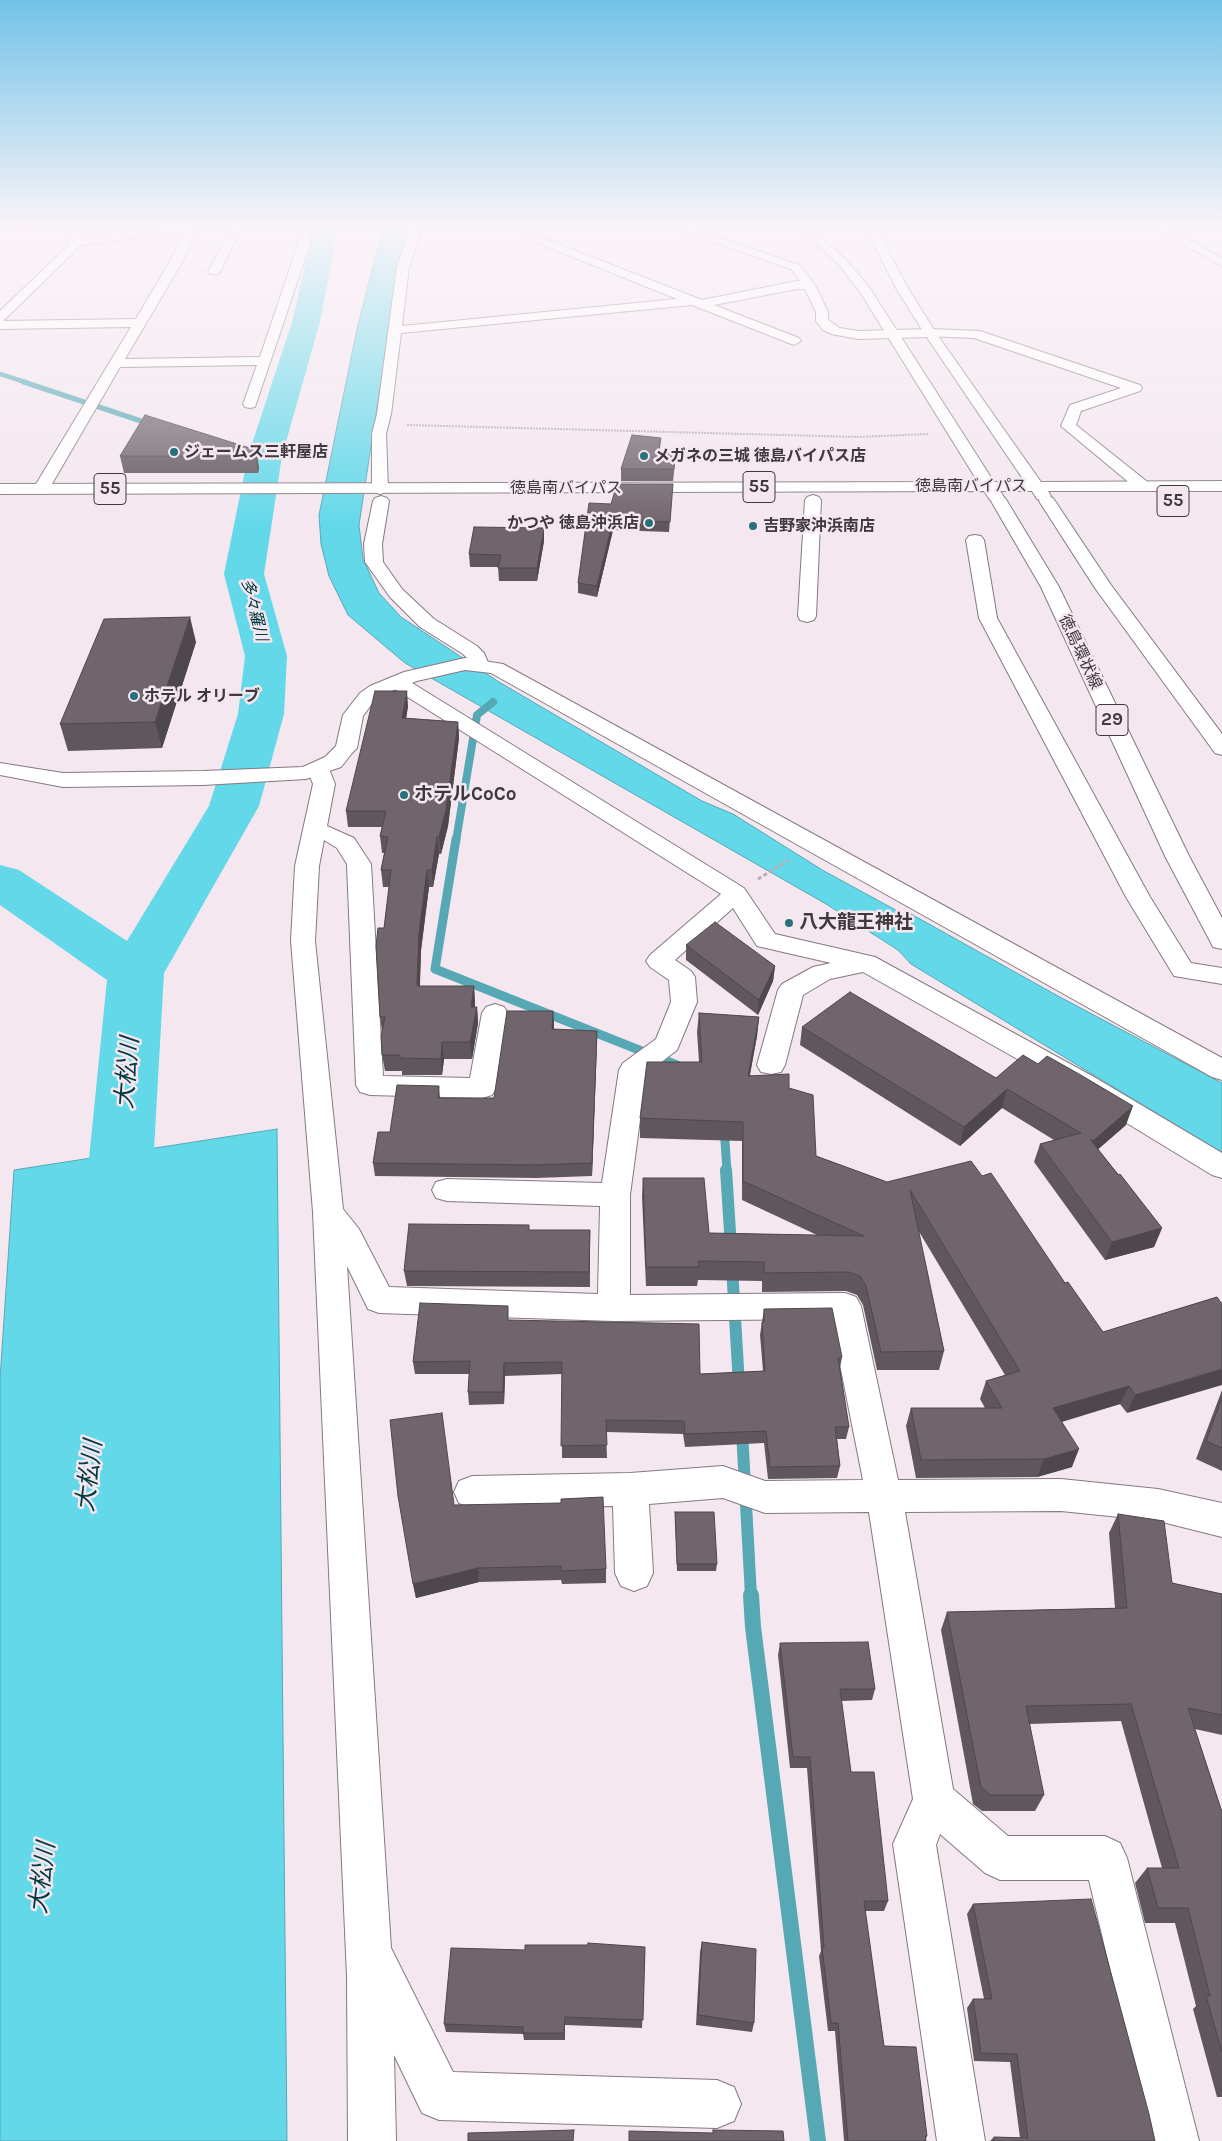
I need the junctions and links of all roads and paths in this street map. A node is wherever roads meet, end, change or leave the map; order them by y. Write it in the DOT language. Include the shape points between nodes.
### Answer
graph roads {
  1 [pos="136,327"];
  2 [pos="276,327"];
  3 [pos="396,327"];
  4 [pos="430,327"];
  5 [pos="758,327"];
  6 [pos="828,327"];
  7 [pos="889,327"];
  8 [pos="926,327"];
  9 [pos="396,330"];
  10 [pos="930,333"];
  11 [pos="894,334"];
  12 [pos="794,341"];
  13 [pos="265,361"];
  14 [pos="116,363"];
  15 [pos="250,404"];
  16 [pos="382,424"];
  17 [pos="956,434"];
  18 [pos="1035,486"];
  19 [pos="1222,486"];
  20 [pos="1144,487"];
  21 [pos="0,489"];
  22 [pos="41,489"];
  23 [pos="994,493"];
  24 [pos="220,495"];
  25 [pos="376,495"];
  26 [pos="813,500"];
  27 [pos="0,501"];
  28 [pos="1047,501"];
  29 [pos="1222,501"];
  30 [pos="975,540"];
  31 [pos="807,616"];
  32 [pos="472,664"];
  33 [pos="404,679"];
  34 [pos="1222,749"];
  35 [pos="0,769"];
  36 [pos="318,769"];
  37 [pos="314,829"];
  38 [pos="793,857"];
  39 [pos="746,886"];
  40 [pos="1222,941"];
  41 [pos="866,963"];
  42 [pos="1222,976"];
  43 [pos="495,1014"];
  44 [pos="771,1065"];
  45 [pos="1222,1070"];
  46 [pos="1222,1167"];
  47 [pos="447,1190"];
  48 [pos="615,1195"];
  49 [pos="328,1212"];
  50 [pos="614,1308"];
  51 [pos="630,1489"];
  52 [pos="472,1492"];
  53 [pos="884,1496"];
  54 [pos="1222,1520"];
  55 [pos="634,1573"];
  56 [pos="934,1800"];
  57 [pos="368,1949"];
  58 [pos="717,2104"];
  59 [pos="372,2141"];
  60 [pos="961,2141"];
  61 [pos="1175,2141"];
  1 -- 14 [label="main road"];
  2 -- 13 [label="main road"];
  3 -- 9 [label="main road"];
  4 -- 9 [label="main road"];
  5 -- 12 [label="main road"];
  6 -- 11 [label="main road" via="858,334"];
  7 -- 11 [label="main road, 徳島環状線"];
  8 -- 10 [label="main road"];
  9 -- 16 [label="main road"];
  10 -- 11 [label="main road"];
  10 -- 18 [label="main road"];
  10 -- 20 [label="main road" via="975,334 1135,388 1075,408 1068,426"];
  11 -- 17 [label="main road, 徳島環状線"];
  13 -- 14 [label="main road"];
  13 -- 15 [label="main road"];
  14 -- 22 [label="main road"];
  16 -- 17 [label="path" via="858,437"];
  16 -- 25 [label="main road"];
  17 -- 23 [label="main road, 徳島環状線"];
  18 -- 20 [label="main road, 徳島南バイパス / 55"];
  18 -- 23 [label="main road, 徳島南バイパス / 55"];
  18 -- 28 [label="main road"];
  19 -- 20 [label="main road, 徳島南バイパス / 55"];
  21 -- 22 [label="main road, 徳島南バイパス / 55"];
  22 -- 24 [label="main road, 徳島南バイパス / 55"];
  23 -- 25 [label="main road, 徳島南バイパス / 55"];
  23 -- 26 [label="main road, 徳島南バイパス / 55"];
  23 -- 28 [label="main road, 徳島南バイパス / 55"];
  23 -- 40 [label="main road, 徳島環状線 / 29" via="1050,587 1177,856"];
  24 -- 25 [label="main road, 徳島南バイパス / 55"];
  24 -- 27 [label="main road, 徳島南バイパス / 55"];
  25 -- 26 [label="main road, 徳島南バイパス / 55"];
  25 -- 32 [label="main road" via="374,562 396,593 427,623 477,657"];
  26 -- 31 [label="main road"];
  28 -- 29 [label="main road, 徳島南バイパス / 55"];
  28 -- 34 [label="main road" via="1104,588"];
  30 -- 42 [label="main road" via="988,618 1138,897 1182,970"];
  32 -- 33 [label="main road"];
  32 -- 45 [label="main road" via="496,668"];
  33 -- 36 [label="main road" via="367,697 353,715 346,748 333,762"];
  33 -- 39 [label="main road"];
  35 -- 36 [label="main road" via="63,780 203,778"];
  36 -- 37 [label="main road" via="324,784"];
  37 -- 43 [label="main road" via="346,843 359,864 370,1085 482,1088"];
  37 -- 49 [label="main road" via="307,866 303,940"];
  38 -- 39 [label="path"];
  39 -- 41 [label="main road" via="766,940"];
  39 -- 48 [label="main road" via="659,961 682,977 684,1002 667,1044 634,1070"];
  41 -- 44 [label="main road" via="822,973 791,990"];
  41 -- 46 [label="main road" via="1084,1084"];
  47 -- 48 [label="main road"];
  48 -- 50 [label="main road"];
  49 -- 50 [label="main road" via="348,1237 380,1300"];
  49 -- 57 [label="main road"];
  50 -- 53 [label="main road" via="845,1306"];
  51 -- 52 [label="main road"];
  51 -- 53 [label="main road" via="723,1482 765,1497"];
  51 -- 55 [label="main road"];
  53 -- 54 [label="main road" via="1061,1495 1158,1505"];
  53 -- 56 [label="main road"];
  56 -- 60 [label="main road" via="914,1844"];
  56 -- 61 [label="main road" via="1000,1858 1105,1858"];
  57 -- 58 [label="main road" via="439,2096"];
  57 -- 59 [label="main road"];
}
